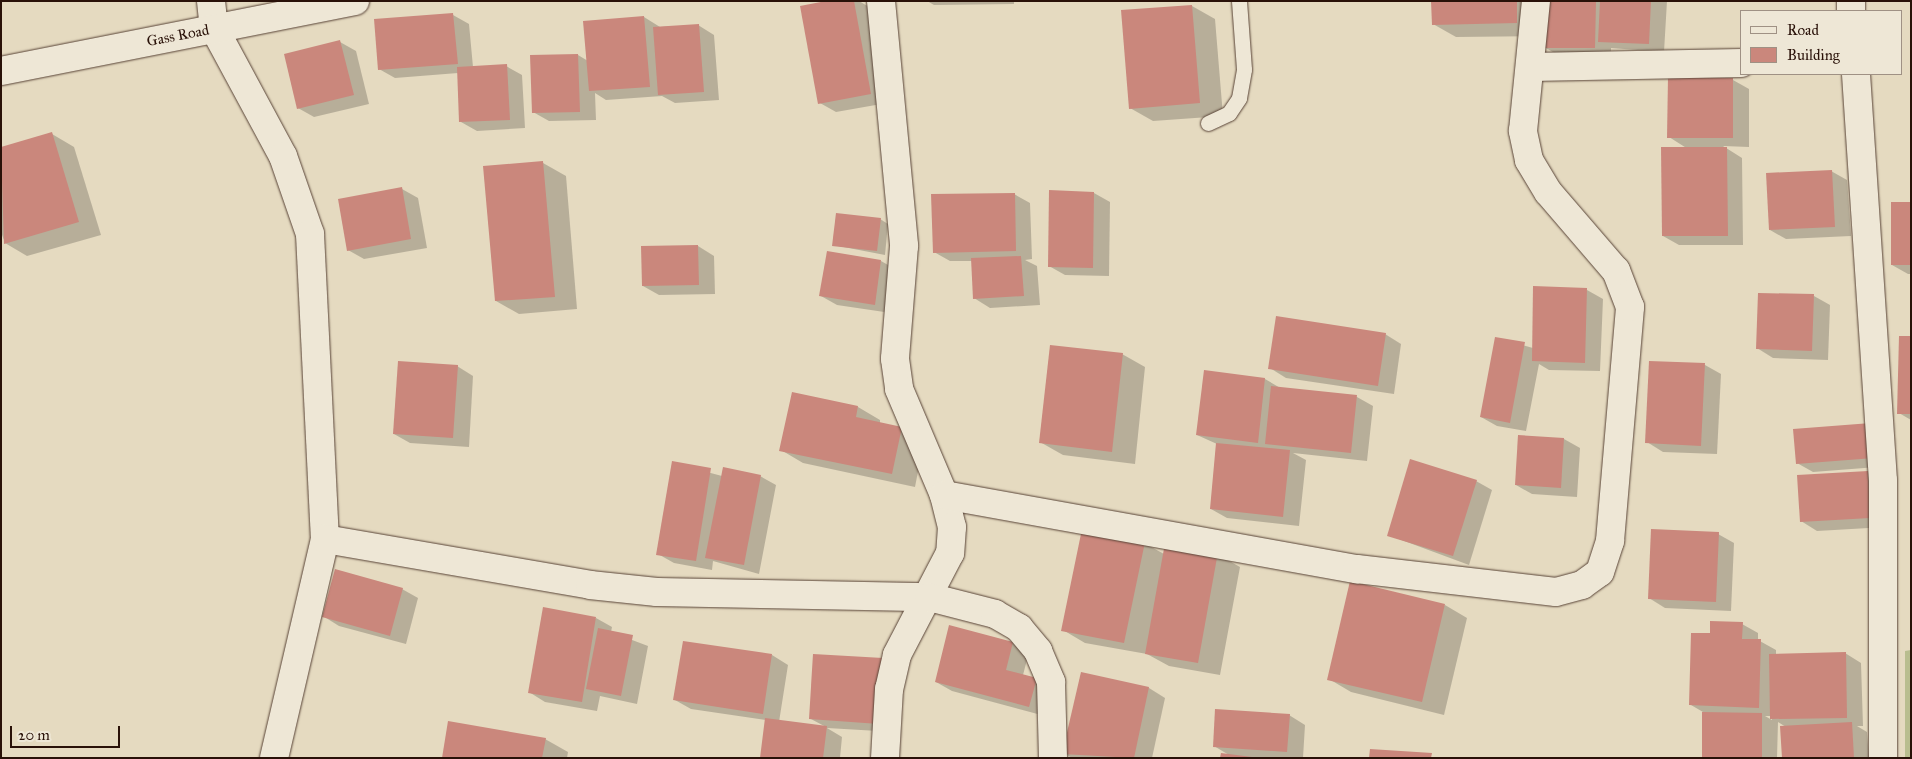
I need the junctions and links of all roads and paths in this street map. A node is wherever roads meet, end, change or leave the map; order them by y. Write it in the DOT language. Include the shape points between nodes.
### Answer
graph roads {
  1 [pos="211,1"];
  2 [pos="355,1"];
  3 [pos="881,1"];
  4 [pos="1239,1"];
  5 [pos="1536,1"];
  6 [pos="214,28"];
  7 [pos="1740,63"];
  8 [pos="1532,67"];
  9 [pos="1,71"];
  10 [pos="1856,75"];
  11 [pos="1208,124"];
  12 [pos="944,496"];
  13 [pos="325,539"];
  14 [pos="930,597"];
  15 [pos="274,758"];
  16 [pos="885,758"];
  17 [pos="1053,758"];
  18 [pos="1883,758"];
  1 -- 6 [label="street"];
  2 -- 6 [label="street, Gass Road"];
  3 -- 12 [label="street" via="904,246 895,359 899,389"];
  4 -- 11 [label="lane" via="1244,69 1240,98 1229,113"];
  5 -- 8 [label="street"];
  6 -- 9 [label="street, Gass Road"];
  6 -- 13 [label="street" via="283,156 310,234"];
  7 -- 8 [label="street"];
  8 -- 12 [label="street" via="1523,131 1529,160 1548,192 1616,271 1630,307 1610,541 1600,572 1582,586 1556,592 1357,569"];
  10 -- 18 [label="street" via="1883,481"];
  12 -- 14 [label="street" via="952,527 950,553"];
  13 -- 14 [label="street" via="590,585 657,592"];
  13 -- 15 [label="street"];
  14 -- 16 [label="street" via="897,655 889,689"];
  14 -- 17 [label="street" via="994,614 1019,628 1038,651 1051,682"];
}
